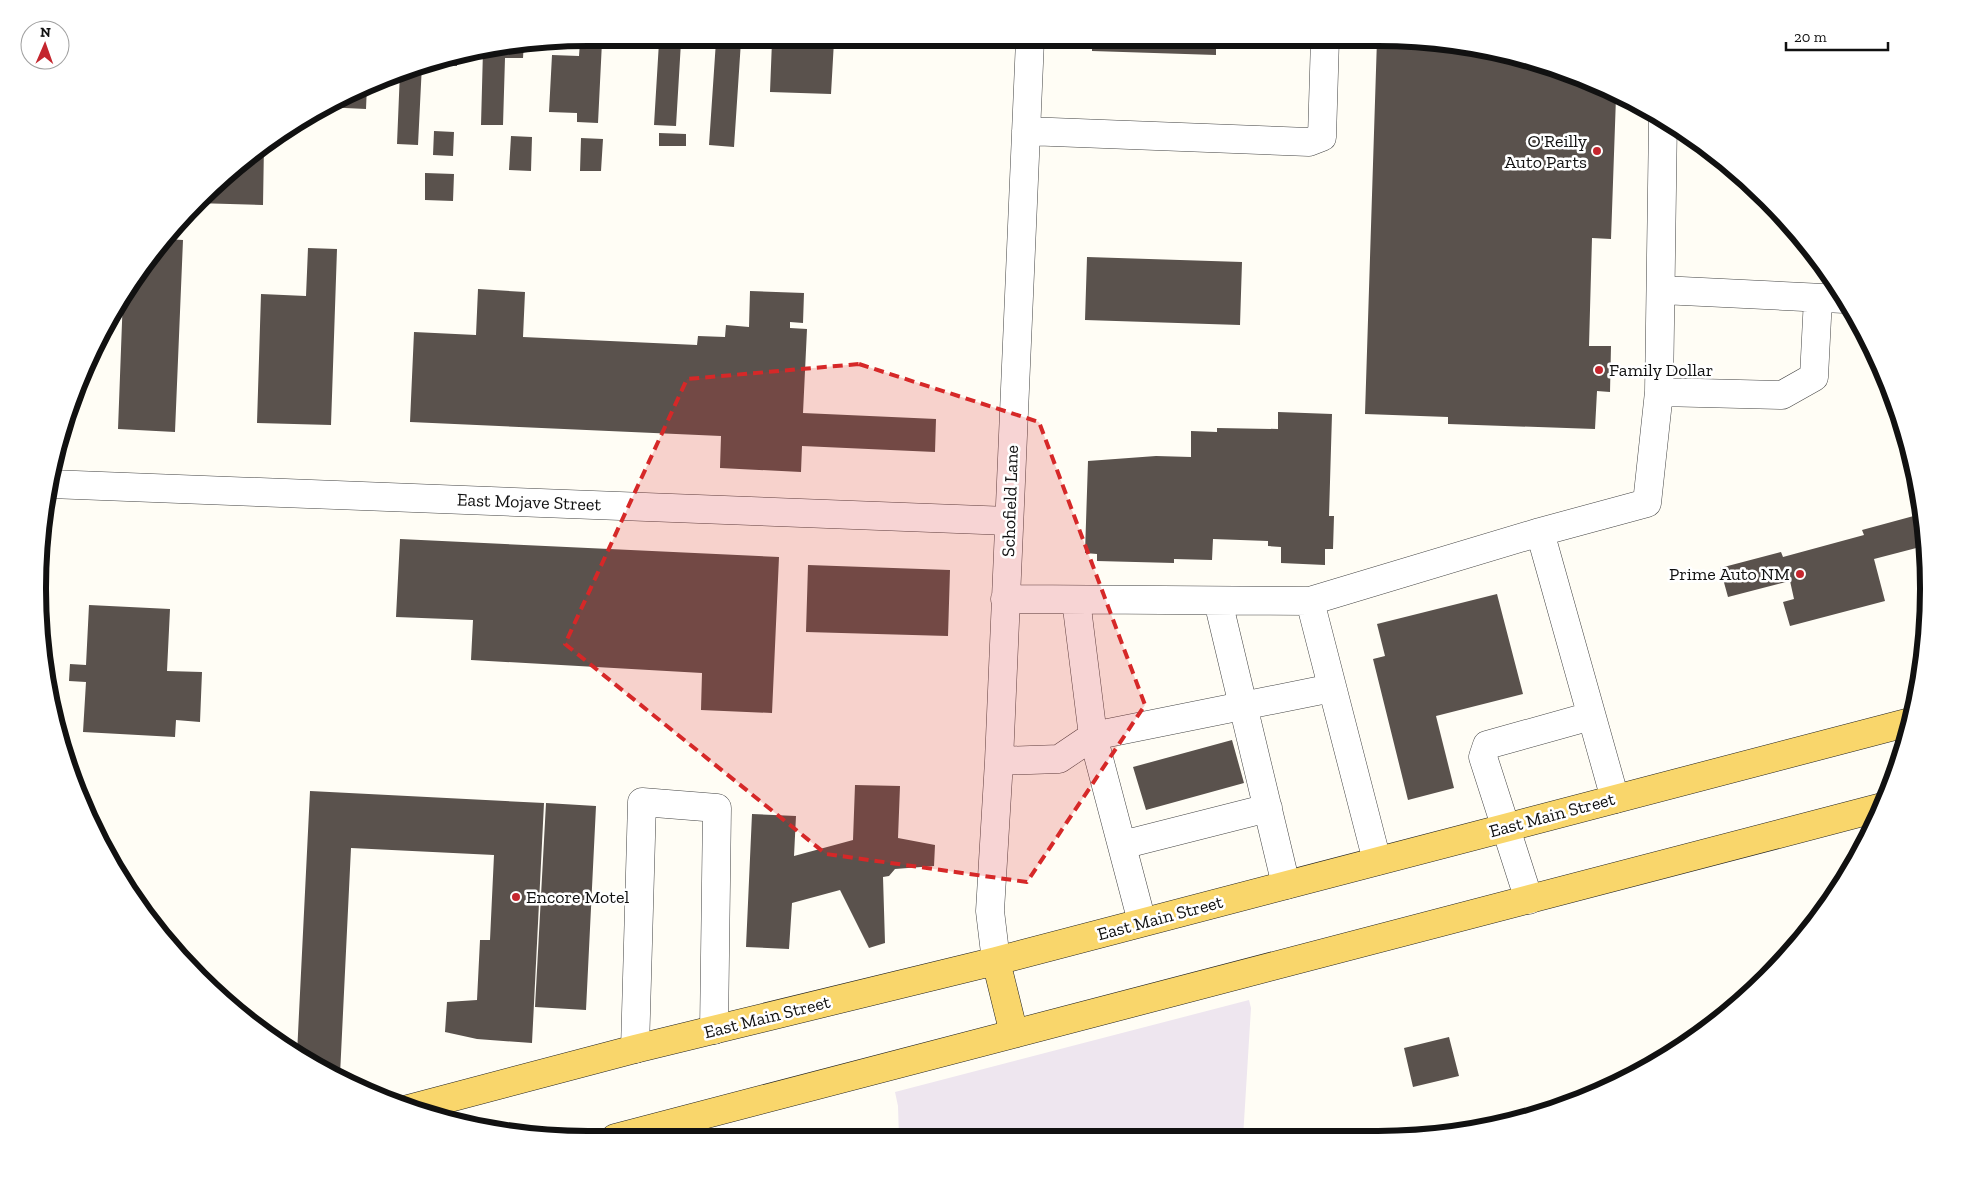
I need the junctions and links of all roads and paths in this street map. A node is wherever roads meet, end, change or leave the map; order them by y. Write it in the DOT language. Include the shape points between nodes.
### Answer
graph roads {
  1 [pos="1030,46"];
  2 [pos="1325,46"];
  3 [pos="1663,128"];
  4 [pos="1026,131"];
  5 [pos="1661,290"];
  6 [pos="1818,298"];
  7 [pos="1835,299"];
  8 [pos="1660,392"];
  9 [pos="57,484"];
  10 [pos="1009,521"];
  11 [pos="1540,532"];
  12 [pos="1005,599"];
  13 [pos="1076,600"];
  14 [pos="1218,600"];
  15 [pos="1310,602"];
  16 [pos="1332,688"];
  17 [pos="1244,706"];
  18 [pos="1591,716"];
  19 [pos="1902,724"];
  20 [pos="1093,736"];
  21 [pos="999,761"];
  22 [pos="1615,799"];
  23 [pos="1268,808"];
  24 [pos="1872,810"];
  25 [pos="1505,827"];
  26 [pos="1122,845"];
  27 [pos="1378,861"];
  28 [pos="1286,885"];
  29 [pos="1529,900"];
  30 [pos="1142,922"];
  31 [pos="996,961"];
  32 [pos="714,1030"];
  33 [pos="1014,1034"];
  34 [pos="634,1050"];
  35 [pos="424,1105"];
  36 [pos="642,1131"];
  1 -- 4 [label="street, Schofield Lane"];
  2 -- 4 [label="street" via="1322,137 1309,142"];
  3 -- 5 [label="street"];
  4 -- 10 [label="street, Schofield Lane"];
  5 -- 6 [label="street"];
  5 -- 8 [label="street"];
  6 -- 7 [label="street"];
  6 -- 8 [label="street" via="1814,377 1782,395"];
  8 -- 11 [label="street" via="1647,503"];
  9 -- 10 [label="street, East Mojave Street"];
  10 -- 12 [label="street, Schofield Lane"];
  11 -- 15 [label="street"];
  11 -- 18 [label="street"];
  12 -- 13 [label="street"];
  12 -- 21 [label="street, Schofield Lane"];
  13 -- 14 [label="street"];
  13 -- 20 [label="street"];
  14 -- 15 [label="street"];
  14 -- 17 [label="street"];
  15 -- 16 [label="street"];
  16 -- 17 [label="street"];
  16 -- 27 [label="street"];
  17 -- 20 [label="street"];
  17 -- 23 [label="street"];
  18 -- 22 [label="street"];
  18 -- 25 [label="street" via="1487,745 1483,757"];
  19 -- 22 [label="main road, East Main Street"];
  20 -- 21 [label="street" via="1059,759"];
  20 -- 26 [label="street"];
  21 -- 31 [label="street, Schofield Lane" via="990,911"];
  22 -- 25 [label="main road, East Main Street"];
  23 -- 26 [label="street"];
  23 -- 28 [label="street"];
  24 -- 29 [label="main road"];
  25 -- 27 [label="main road, East Main Street"];
  25 -- 29 [label="street"];
  26 -- 30 [label="street"];
  27 -- 28 [label="main road, East Main Street"];
  28 -- 30 [label="main road, East Main Street"];
  29 -- 33 [label="main road"];
  30 -- 31 [label="main road, East Main Street"];
  31 -- 32 [label="main road, East Main Street"];
  31 -- 33 [label="main road"];
  32 -- 34 [label="main road, East Main Street"];
  32 -- 34 [label="street" via="717,808 642,802"];
  33 -- 36 [label="main road"];
  34 -- 35 [label="main road, East Main Street"];
}
